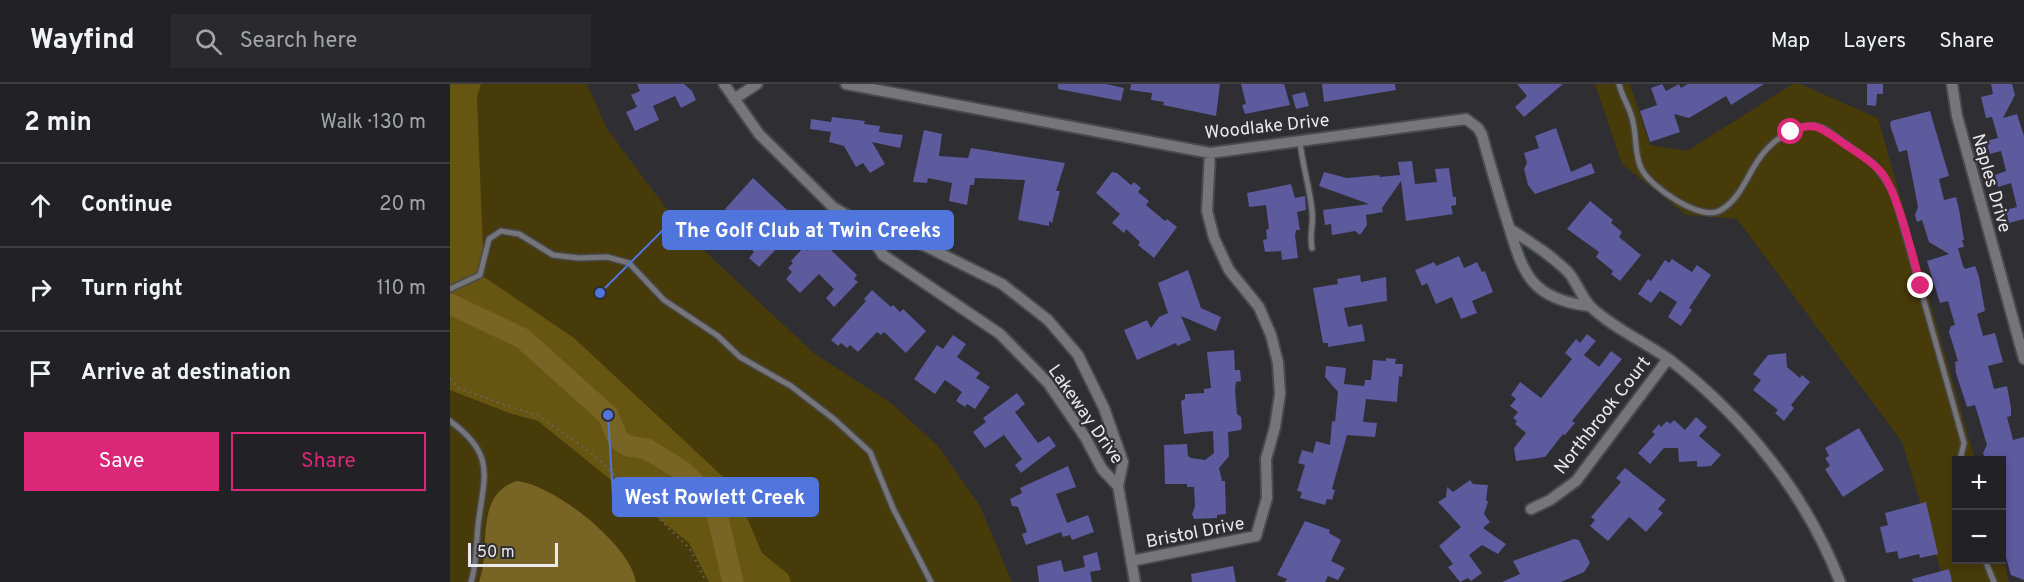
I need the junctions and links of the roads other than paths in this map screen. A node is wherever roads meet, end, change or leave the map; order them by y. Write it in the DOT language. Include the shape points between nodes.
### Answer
graph roads {
  1 [pos="724,84"];
  2 [pos="757,84"];
  3 [pos="846,84"];
  4 [pos="1619,84"];
  5 [pos="1952,84"];
  6 [pos="734,99"];
  7 [pos="1300,141"];
  8 [pos="1210,153"];
  9 [pos="863,225"];
  10 [pos="1510,229"];
  11 [pos="1312,248"];
  12 [pos="450,289"];
  13 [pos="1590,306"];
  14 [pos="1668,359"];
  15 [pos="2024,359"];
  16 [pos="450,421"];
  17 [pos="1961,456"];
  18 [pos="1118,486"];
  19 [pos="1532,509"];
  20 [pos="1131,561"];
  21 [pos="1987,564"];
  22 [pos="471,582"];
  23 [pos="931,582"];
  24 [pos="1135,582"];
  25 [pos="1840,582"];
  26 [pos="1994,582"];
  1 -- 6 [label="street, Lakeway Drive"];
  2 -- 6 [label="street"];
  3 -- 8 [label="street, Woodlake Drive"];
  4 -- 17 [label="lane" via="1632,117 1642,170 1680,203 1703,212 1713,214 1722,210 1743,189 1765,151 1804,126 1825,129 1878,169 1894,195 1945,369 1964,442"];
  5 -- 15 [label="street, Naples Drive" via="1956,116"];
  6 -- 9 [label="street, Lakeway Drive" via="759,134 833,207"];
  7 -- 8 [label="street, Woodlake Drive"];
  7 -- 10 [label="street, Woodlake Drive" via="1466,119 1482,135"];
  7 -- 11 [label="lane" via="1313,215"];
  8 -- 20 [label="street, Bristol Drive" via="1208,211 1214,238 1229,270 1258,307 1278,363 1280,394 1266,459 1267,498 1256,537"];
  9 -- 18 [label="street, Lakeway Drive" via="883,255 1000,334 1024,358 1048,383 1102,469"];
  9 -- 18 [label="street, Lakeway Drive" via="889,228 1002,284 1048,320 1078,355 1104,408 1123,462"];
  10 -- 13 [label="street, Woodlake Drive" via="1550,255 1570,274"];
  10 -- 13 [label="street, Woodlake Drive" via="1518,260 1534,284 1552,298"];
  12 -- 23 [label="lane" via="480,275 489,239 501,231 519,234 553,255 607,257 629,263 664,300 718,336 750,364 791,386 867,448"];
  13 -- 14 [label="street, Woodlake Drive"];
  14 -- 19 [label="street, Northbrook Court" via="1576,481"];
  14 -- 25 [label="street, Woodlake Drive" via="1728,412 1779,472 1808,514"];
  16 -- 22 [label="lane" via="470,439 486,476"];
  18 -- 20 [label="street, Lakeway Drive"];
  20 -- 24 [label="street, Lakeway Drive"];
  21 -- 26 [label="lane"];
}
